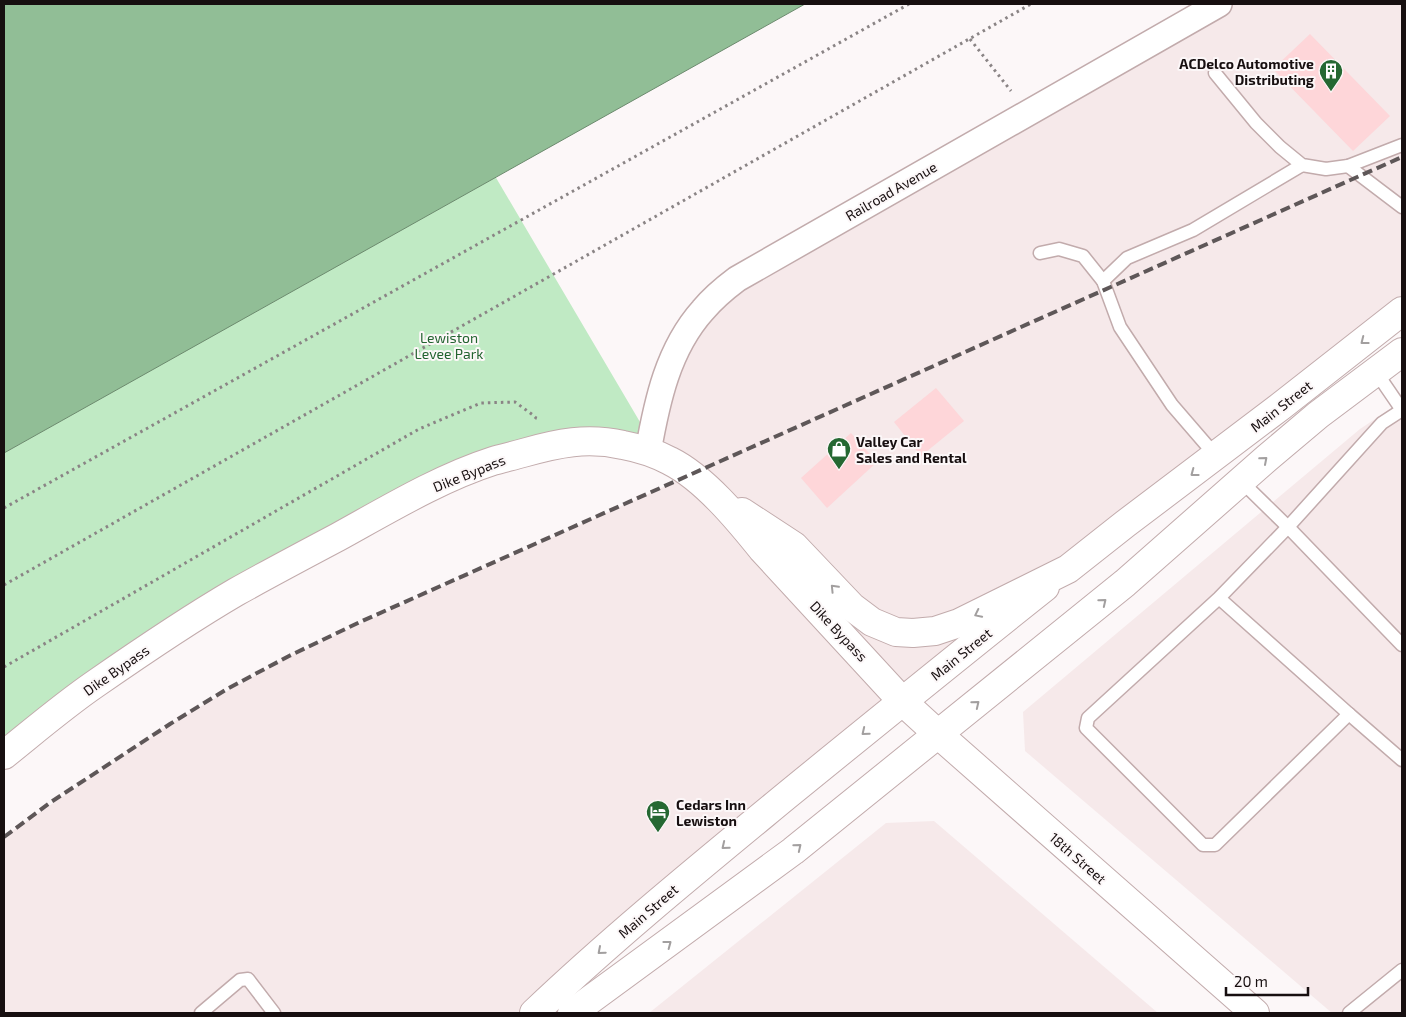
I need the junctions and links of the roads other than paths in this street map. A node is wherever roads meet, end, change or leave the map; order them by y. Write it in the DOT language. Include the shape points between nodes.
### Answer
graph roads {
  1 [pos="1219,4"];
  2 [pos="1214,73"];
  3 [pos="1402,145"];
  4 [pos="1302,165"];
  5 [pos="1348,166"];
  6 [pos="1402,207"];
  7 [pos="1040,253"];
  8 [pos="1103,281"];
  9 [pos="1402,311"];
  10 [pos="1402,352"];
  11 [pos="1376,372"];
  12 [pos="1402,410"];
  13 [pos="648,452"];
  14 [pos="1216,456"];
  15 [pos="1241,481"];
  16 [pos="713,494"];
  17 [pos="1288,527"];
  18 [pos="1068,569"];
  19 [pos="1220,598"];
  20 [pos="1402,645"];
  21 [pos="903,702"];
  22 [pos="1349,714"];
  23 [pos="938,734"];
  24 [pos="4,754"];
  25 [pos="1402,760"];
  26 [pos="1402,970"];
  27 [pos="1356,1012"];
  28 [pos="201,1013"];
  29 [pos="274,1013"];
  30 [pos="534,1013"];
  31 [pos="572,1013"];
  32 [pos="1255,1013"];
  1 -- 13 [label="street, Railroad Avenue" via="737,278 702,310 675,352 656,408"];
  2 -- 4 [label="lane" via="1256,123"];
  3 -- 5 [label="lane"];
  4 -- 5 [label="lane" via="1326,169"];
  4 -- 8 [label="lane" via="1193,230 1127,258"];
  5 -- 6 [label="lane"];
  7 -- 8 [label="lane" via="1059,249 1084,256"];
  8 -- 14 [label="lane" via="1120,327 1172,405"];
  9 -- 14 [label="main road, Main Street, one-way"];
  10 -- 11 [label="main road"];
  11 -- 12 [label="lane"];
  15 -- 11 [label="main road, one-way" via="1318,415"];
  12 -- 17 [label="lane" via="1382,424"];
  13 -- 16 [label="main road, Dike Bypass" via="681,468"];
  13 -- 24 [label="main road, Dike Bypass" via="622,444 575,441 492,462 450,478 211,608 93,685"];
  14 -- 18 [label="main road, Main Street, one-way"];
  15 -- 17 [label="lane"];
  23 -- 15 [label="main road, one-way" via="1125,583"];
  18 -- 16 [label="main road, one-way" via="959,623 936,631 896,632 872,622 852,606 794,546"];
  16 -- 21 [label="main road, Dike Bypass"];
  17 -- 19 [label="lane"];
  17 -- 20 [label="lane"];
  18 -- 21 [label="main road, Main Street"];
  19 -- 22 [label="lane"];
  19 -- 22 [label="lane" via="1088,718 1086,728 1203,846 1215,845"];
  21 -- 23 [label="main road, 18th Street"];
  21 -- 30 [label="main road, Main Street, one-way" via="655,904"];
  22 -- 25 [label="lane"];
  31 -- 23 [label="main road, one-way" via="793,851"];
  23 -- 32 [label="main road, 18th Street"];
  26 -- 27 [label="lane"];
  28 -- 29 [label="lane" via="240,980 248,979"];
}
